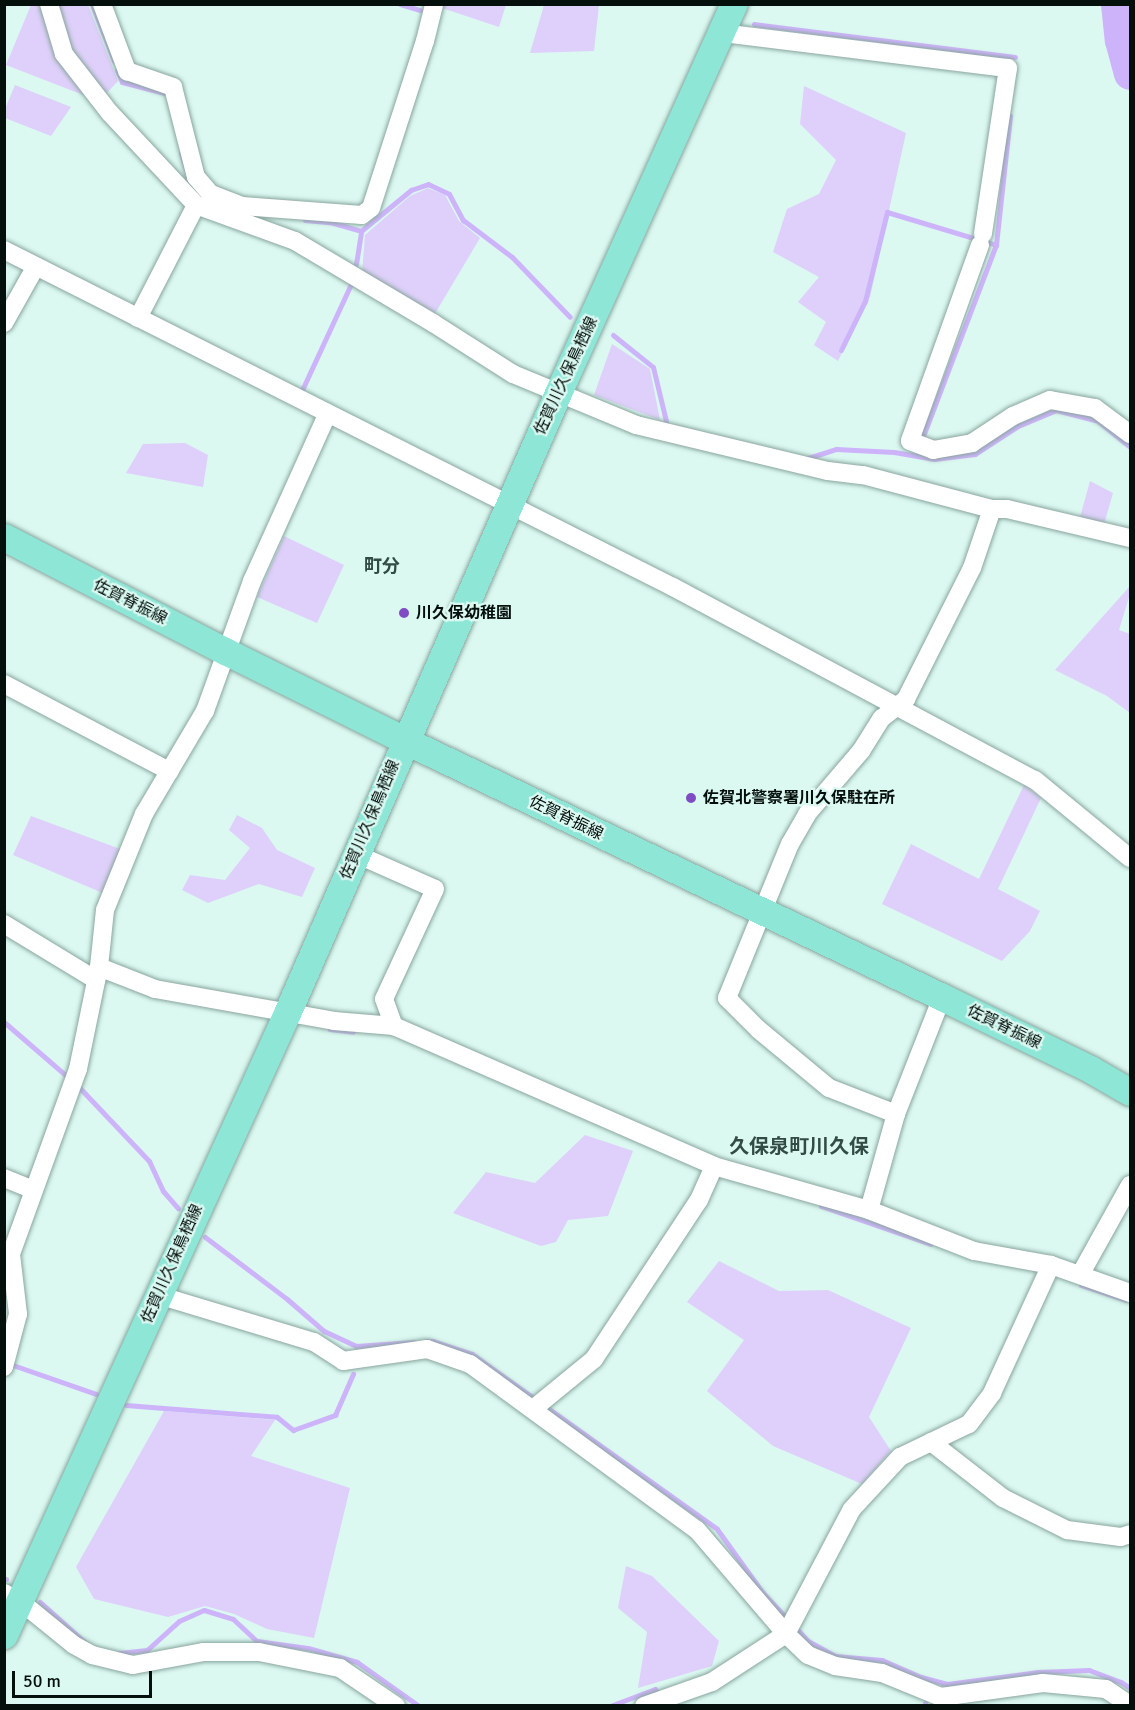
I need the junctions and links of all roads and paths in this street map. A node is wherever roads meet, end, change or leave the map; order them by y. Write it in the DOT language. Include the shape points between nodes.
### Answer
graph roads {
  1 [pos="49,4"];
  2 [pos="102,4"];
  3 [pos="434,4"];
  4 [pos="734,4"];
  5 [pos="722,33"];
  6 [pos="196,205"];
  7 [pos="4,250"];
  8 [pos="36,266"];
  9 [pos="138,318"];
  10 [pos="4,323"];
  11 [pos="558,393"];
  12 [pos="328,413"];
  13 [pos="1131,434"];
  14 [pos="508,504"];
  15 [pos="992,508"];
  16 [pos="4,537"];
  17 [pos="1131,538"];
  18 [pos="225,651"];
  19 [pos="4,684"];
  20 [pos="896,706"];
  21 [pos="404,740"];
  22 [pos="169,771"];
  23 [pos="356,854"];
  24 [pos="1131,858"];
  25 [pos="761,912"];
  26 [pos="4,924"];
  27 [pos="97,974"];
  28 [pos="942,997"];
  29 [pos="288,1011"];
  30 [pos="394,1026"];
  31 [pos="1131,1092"];
  32 [pos="896,1114"];
  33 [pos="712,1172"];
  34 [pos="4,1178"];
  35 [pos="1131,1185"];
  36 [pos="34,1190"];
  37 [pos="870,1210"];
  38 [pos="1049,1271"];
  39 [pos="1080,1275"];
  40 [pos="1131,1293"];
  41 [pos="158,1295"];
  42 [pos="6,1361"];
  43 [pos="533,1409"];
  44 [pos="931,1442"];
  45 [pos="1131,1534"];
  46 [pos="13,1598"];
  47 [pos="786,1634"];
  48 [pos="4,1635"];
  49 [pos="940,1701"];
  50 [pos="655,1702"];
  51 [pos="1131,1705"];
  52 [pos="396,1706"];
  1 -- 6 [label="street" via="64,54 110,113"];
  2 -- 3 [label="street" via="127,71 173,87 196,177 212,194 242,206 362,214 370,208"];
  4 -- 5 [label="main road, 佐賀川久保鳥栖線"];
  5 -- 11 [label="main road, 佐賀川久保鳥栖線"];
  5 -- 13 [label="street" via="1008,68 982,240 909,441 933,450 972,443 1013,416 1050,400 1095,408"];
  6 -- 9 [label="street"];
  6 -- 11 [label="street" via="295,241 513,374"];
  7 -- 8 [label="street"];
  8 -- 9 [label="street"];
  8 -- 10 [label="street"];
  9 -- 12 [label="street"];
  11 -- 14 [label="main road, 佐賀川久保鳥栖線"];
  11 -- 15 [label="street" via="636,425"];
  12 -- 14 [label="street"];
  12 -- 18 [label="street" via="252,581"];
  14 -- 20 [label="street"];
  14 -- 21 [label="main road, 佐賀川久保鳥栖線"];
  15 -- 17 [label="street"];
  15 -- 20 [label="street" via="972,568 906,699"];
  16 -- 18 [label="main road, 佐賀脊振線"];
  18 -- 21 [label="main road, 佐賀脊振線"];
  18 -- 22 [label="street" via="205,711"];
  19 -- 22 [label="street"];
  20 -- 24 [label="street" via="1035,780"];
  20 -- 25 [label="street" via="882,718 861,751 807,814"];
  21 -- 23 [label="main road, 佐賀川久保鳥栖線"];
  21 -- 25 [label="main road, 佐賀脊振線"];
  22 -- 27 [label="street" via="144,814 105,910"];
  23 -- 29 [label="main road, 佐賀川久保鳥栖線"];
  23 -- 30 [label="street" via="435,889 384,999"];
  25 -- 28 [label="main road, 佐賀脊振線"];
  25 -- 32 [label="street" via="727,998 829,1088"];
  26 -- 27 [label="street"];
  27 -- 29 [label="street" via="154,989"];
  27 -- 36 [label="street" via="78,1069"];
  28 -- 31 [label="main road, 佐賀脊振線"];
  28 -- 32 [label="street"];
  29 -- 30 [label="street" via="334,1021"];
  29 -- 41 [label="main road, 佐賀川久保鳥栖線"];
  30 -- 33 [label="street"];
  32 -- 37 [label="street"];
  33 -- 37 [label="street"];
  33 -- 43 [label="street" via="699,1200 594,1359"];
  34 -- 36 [label="street"];
  35 -- 39 [label="street"];
  36 -- 42 [label="street" via="11,1254 18,1314"];
  37 -- 38 [label="street" via="974,1251"];
  38 -- 39 [label="street"];
  38 -- 44 [label="street" via="992,1393 969,1424"];
  39 -- 40 [label="street"];
  41 -- 43 [label="street" via="314,1342 343,1361 427,1349 470,1364"];
  41 -- 46 [label="main road, 佐賀川久保鳥栖線"];
  43 -- 47 [label="street" via="697,1530"];
  44 -- 45 [label="street" via="1003,1498 1067,1530"];
  44 -- 47 [label="street" via="900,1457 852,1509"];
  46 -- 48 [label="main road, 佐賀川久保鳥栖線"];
  46 -- 52 [label="street" via="93,1655 133,1665 203,1652 259,1652 340,1668"];
  47 -- 49 [label="street" via="808,1655 835,1666 882,1673"];
  47 -- 50 [label="street" via="712,1682"];
  49 -- 51 [label="street" via="1043,1683 1106,1689"];
}
